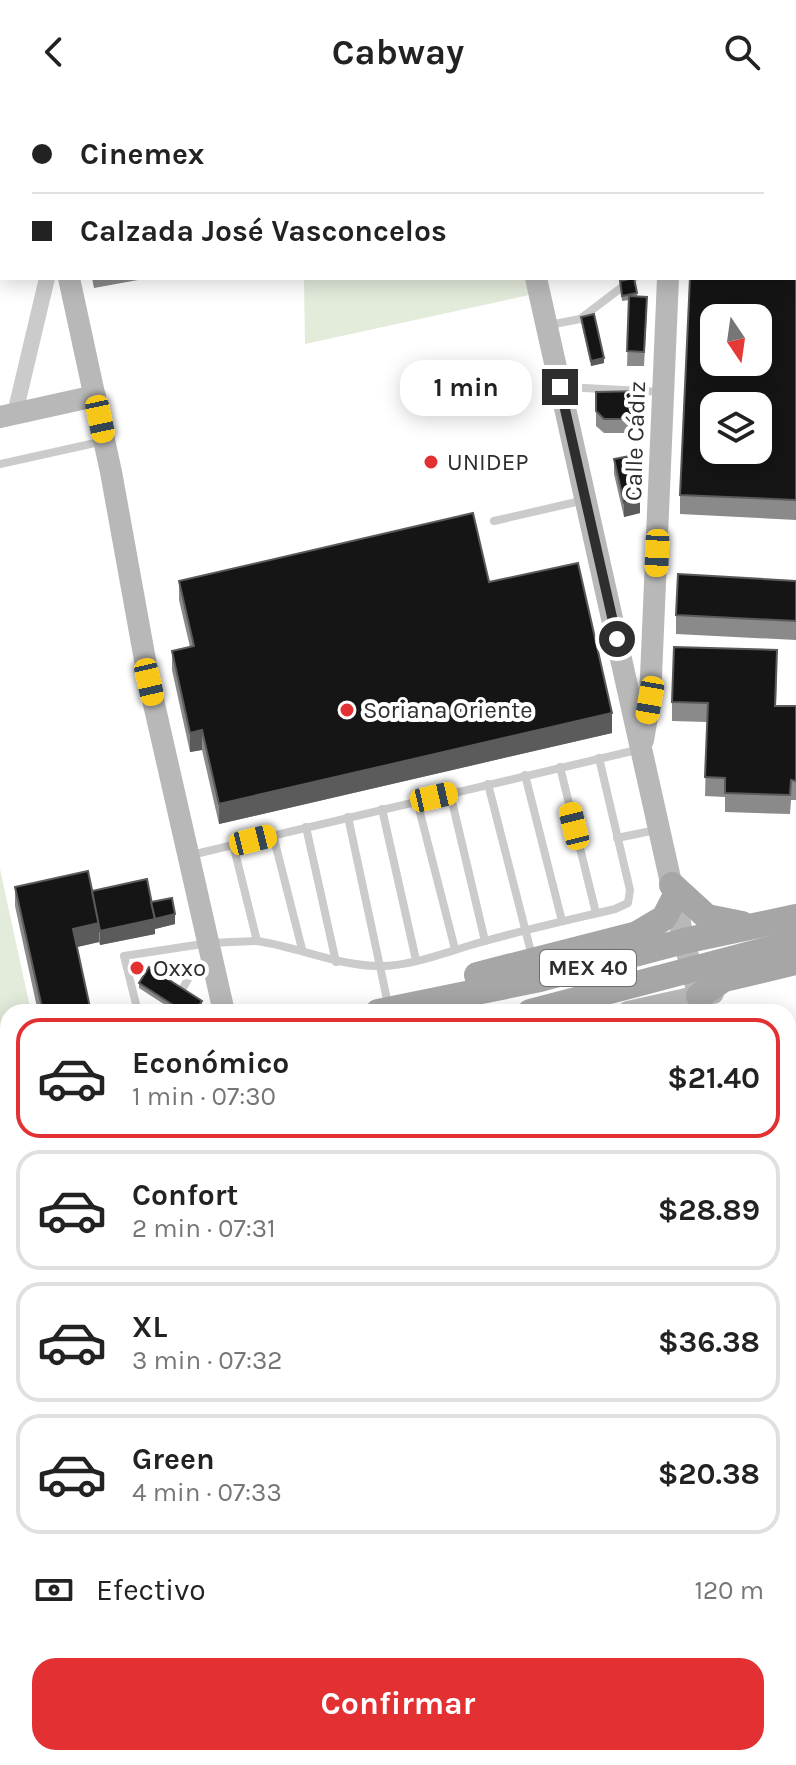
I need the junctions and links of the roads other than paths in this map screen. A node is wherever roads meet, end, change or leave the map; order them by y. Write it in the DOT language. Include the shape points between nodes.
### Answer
graph roads {
  1 [pos="46,280"];
  2 [pos="69,280"];
  3 [pos="536,280"];
  4 [pos="631,280"];
  5 [pos="668,280"];
  6 [pos="547,325"];
  7 [pos="560,387"];
  8 [pos="663,392"];
  9 [pos="95,396"];
  10 [pos="8,415"];
  11 [pos="104,441"];
  12 [pos="0,464"];
  13 [pos="586,500"];
  14 [pos="494,521"];
  15 [pos="617,639"];
  16 [pos="653,640"];
  17 [pos="642,749"];
  18 [pos="599,758"];
  19 [pos="560,767"];
  20 [pos="525,775"];
  21 [pos="488,784"];
  22 [pos="450,793"];
  23 [pos="417,801"];
  24 [pos="382,809"];
  25 [pos="348,817"];
  26 [pos="306,827"];
  27 [pos="659,829"];
  28 [pos="273,835"];
  29 [pos="617,838"];
  30 [pos="233,844"];
  31 [pos="189,855"];
  32 [pos="673,891"];
  33 [pos="596,913"];
  34 [pos="796,917"];
  35 [pos="562,921"];
  36 [pos="754,926"];
  37 [pos="525,930"];
  38 [pos="257,941"];
  39 [pos="485,941"];
  40 [pos="684,941"];
  41 [pos="796,942"];
  42 [pos="209,943"];
  43 [pos="302,949"];
  44 [pos="455,949"];
  45 [pos="416,960"];
  46 [pos="533,961"];
  47 [pos="336,962"];
  48 [pos="796,962"];
  49 [pos="382,966"];
  50 [pos="215,969"];
  51 [pos="691,969"];
  52 [pos="796,975"];
  53 [pos="136,1004"];
  54 [pos="174,1004"];
  55 [pos="222,1004"];
  56 [pos="384,1004"];
  57 [pos="398,1004"];
  58 [pos="418,1004"];
  59 [pos="560,1004"];
  60 [pos="696,1004"];
  61 [pos="699,1004"];
  62 [pos="705,1004"];
  1 -- 10 [label="street"];
  2 -- 9 [label="main road"];
  3 -- 6 [label="main road"];
  4 -- 6 [label="lane" via="580,319"];
  5 -- 8 [label="main road, Calle Cádiz"];
  6 -- 7 [label="main road"];
  7 -- 8 [label="lane"];
  7 -- 13 [label="main road"];
  8 -- 16 [label="main road, Calle Cádiz"];
  9 -- 10 [label="main road"];
  9 -- 11 [label="main road"];
  11 -- 12 [label="lane"];
  11 -- 31 [label="main road" via="149,682"];
  13 -- 14 [label="lane"];
  13 -- 15 [label="main road"];
  15 -- 16 [label="main road"];
  15 -- 17 [label="main road"];
  16 -- 17 [label="main road, Calle Cádiz"];
  17 -- 18 [label="lane"];
  17 -- 27 [label="main road"];
  18 -- 19 [label="lane"];
  18 -- 29 [label="lane"];
  19 -- 20 [label="lane"];
  19 -- 33 [label="lane"];
  20 -- 21 [label="lane"];
  20 -- 35 [label="lane"];
  21 -- 22 [label="lane"];
  21 -- 37 [label="lane"];
  22 -- 23 [label="lane"];
  22 -- 39 [label="lane"];
  23 -- 24 [label="lane"];
  23 -- 44 [label="lane"];
  24 -- 25 [label="lane"];
  24 -- 45 [label="lane"];
  25 -- 26 [label="lane"];
  25 -- 49 [label="lane"];
  26 -- 28 [label="lane"];
  26 -- 47 [label="lane"];
  27 -- 29 [label="lane"];
  27 -- 32 [label="main road"];
  28 -- 30 [label="lane"];
  28 -- 43 [label="lane"];
  29 -- 33 [label="lane" via="630,897 622,906"];
  30 -- 31 [label="lane"];
  30 -- 38 [label="lane"];
  31 -- 42 [label="main road"];
  32 -- 36 [label="main road" via="707,917"];
  32 -- 40 [label="main road"];
  32 -- 46 [label="main road" via="664,918 645,930"];
  33 -- 35 [label="lane"];
  34 -- 36 [label="main road, MEX 40"];
  35 -- 37 [label="lane"];
  36 -- 40 [label="main road, MEX 40"];
  37 -- 39 [label="lane"];
  37 -- 46 [label="lane"];
  38 -- 42 [label="lane"];
  38 -- 43 [label="lane"];
  39 -- 44 [label="lane"];
  40 -- 51 [label="main road"];
  40 -- 58 [label="main road, MEX 40"];
  41 -- 51 [label="main road, MEX 40"];
  42 -- 50 [label="main road"];
  42 -- 53 [label="lane" via="124,956"];
  43 -- 47 [label="lane"];
  44 -- 45 [label="lane"];
  45 -- 49 [label="lane"];
  46 -- 57 [label="main road" via="423,991"];
  47 -- 49 [label="lane"];
  48 -- 61 [label="main road" via="724,979"];
  49 -- 56 [label="lane"];
  50 -- 54 [label="lane" via="191,974"];
  50 -- 55 [label="main road"];
  51 -- 59 [label="main road, MEX 40"];
  51 -- 60 [label="main road"];
  52 -- 62 [label="main road"];
}
